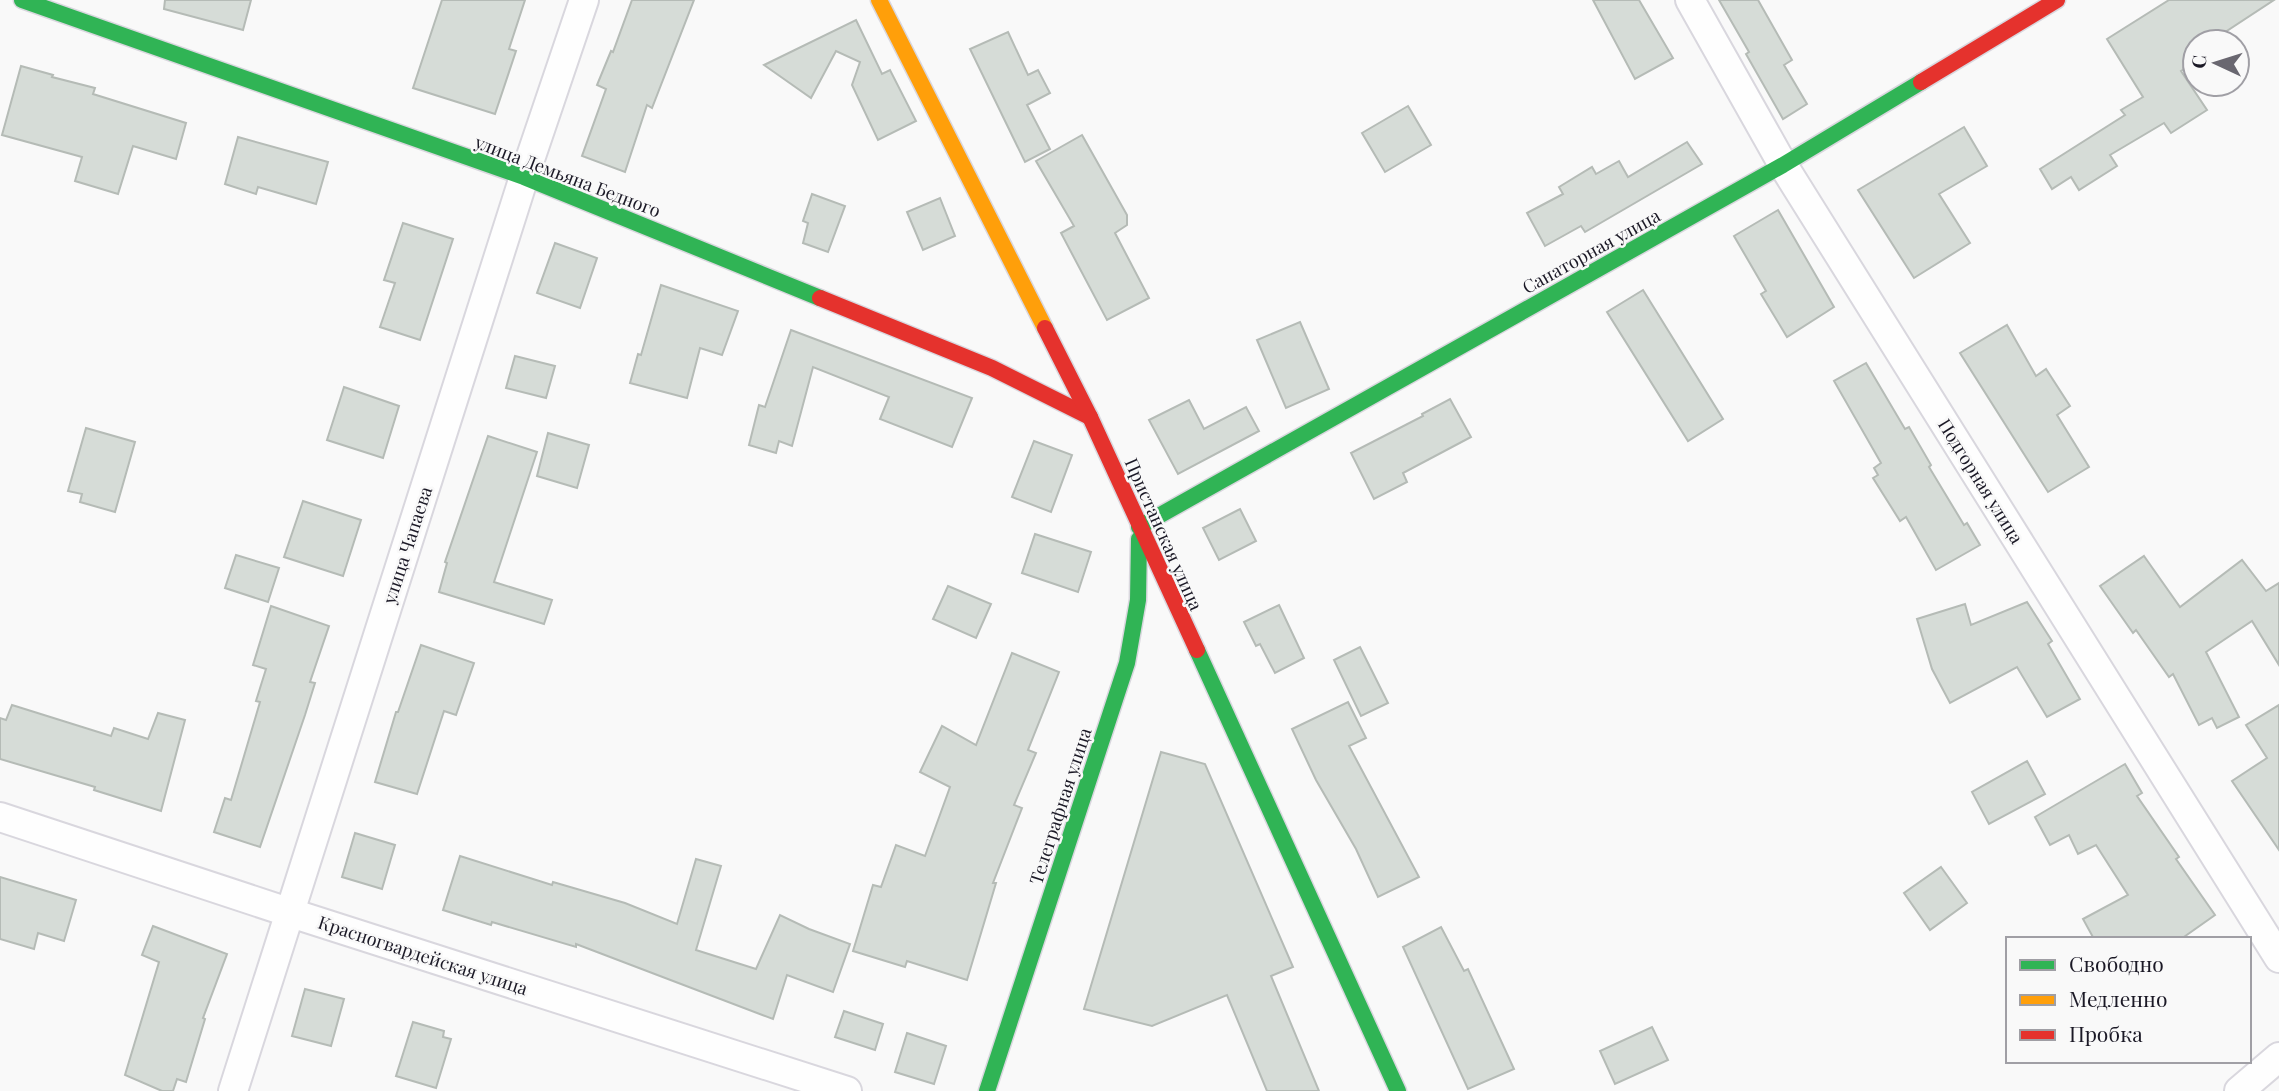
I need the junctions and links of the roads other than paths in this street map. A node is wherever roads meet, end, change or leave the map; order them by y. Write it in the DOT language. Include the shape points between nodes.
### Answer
graph roads {
  1 [pos="22,0"];
  2 [pos="584,0"];
  3 [pos="879,0"];
  4 [pos="1690,0"];
  5 [pos="2057,0"];
  6 [pos="1783,164"];
  7 [pos="524,177"];
  8 [pos="1090,417"];
  9 [pos="1139,527"];
  10 [pos="0,817"];
  11 [pos="291,913"];
  12 [pos="2279,958"];
  13 [pos="2279,1057"];
  14 [pos="233,1091"];
  15 [pos="847,1091"];
  16 [pos="987,1091"];
  17 [pos="1398,1091"];
  18 [pos="2239,1091"];
  1 -- 7 [label="street, улица Демьяна Бедного"];
  2 -- 7 [label="street, улица Чапаева"];
  3 -- 8 [label="street, Пристанская улица"];
  4 -- 6 [label="street, Подгорная улица"];
  5 -- 6 [label="street, Санаторная улица"];
  6 -- 9 [label="street, Санаторная улица"];
  6 -- 12 [label="street, Подгорная улица"];
  7 -- 8 [label="street, улица Демьяна Бедного" via="992,368"];
  7 -- 11 [label="street, улица Чапаева"];
  8 -- 9 [label="street, Пристанская улица"];
  9 -- 16 [label="street, Телеграфная улица" via="1139,600 1127,663"];
  9 -- 17 [label="street, Пристанская улица"];
  10 -- 11 [label="street, Красногвардейская улица"];
  11 -- 14 [label="street, улица Чапаева"];
  11 -- 15 [label="street, Красногвардейская улица"];
  13 -- 18 [label="street"];
}
